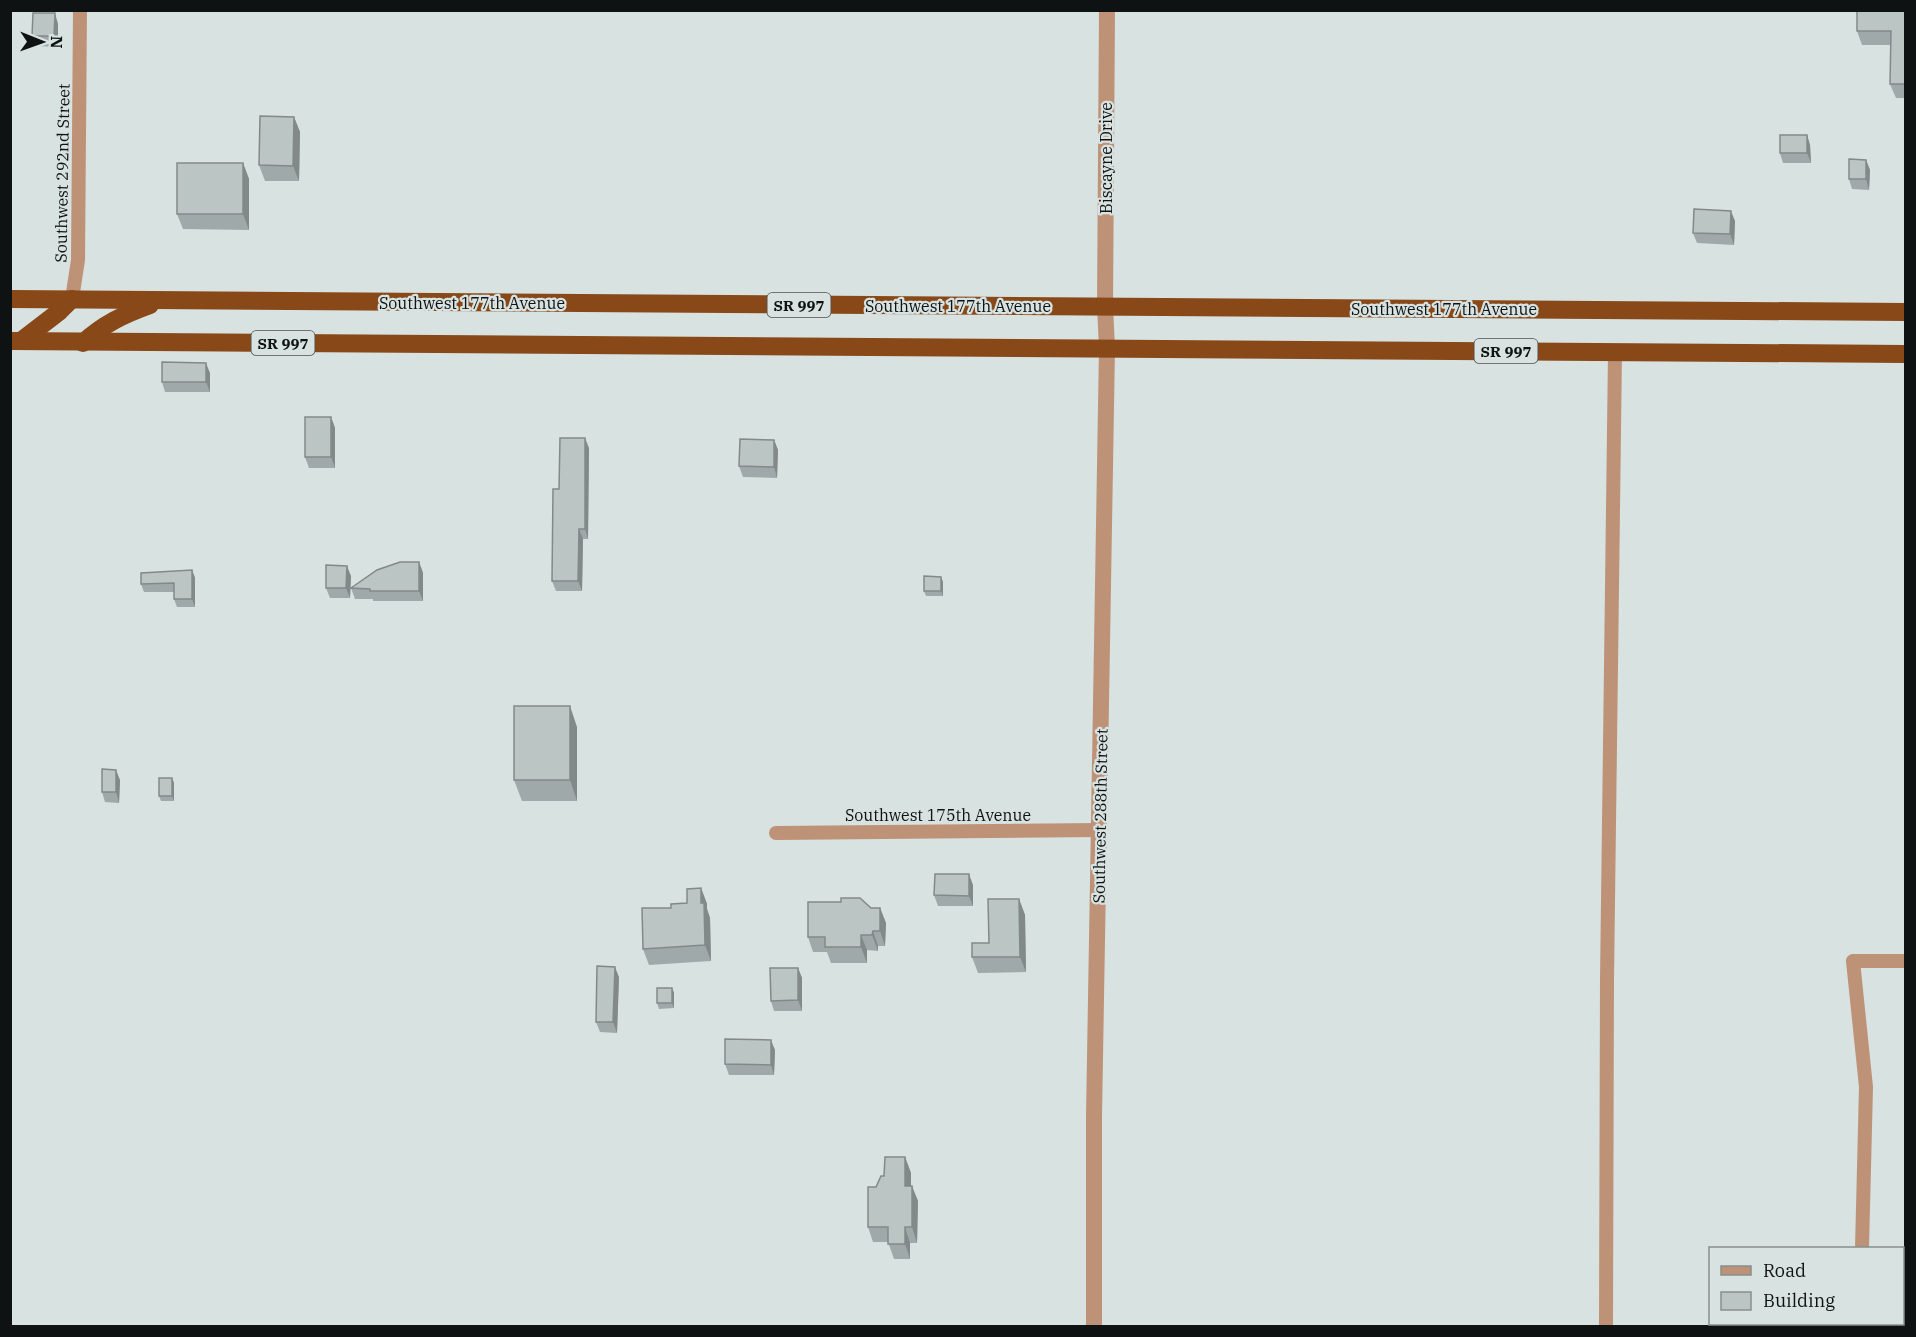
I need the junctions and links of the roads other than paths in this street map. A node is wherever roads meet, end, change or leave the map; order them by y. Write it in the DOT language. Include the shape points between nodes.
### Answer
graph roads {
  1 [pos="80,10"];
  2 [pos="1107,10"];
  3 [pos="10,299"];
  4 [pos="72,299"];
  5 [pos="160,301"];
  6 [pos="1106,306"];
  7 [pos="1905,312"];
  8 [pos="16,341"];
  9 [pos="83,343"];
  10 [pos="1107,348"];
  11 [pos="1615,352"];
  12 [pos="1905,354"];
  13 [pos="1100,830"];
  14 [pos="776,833"];
  15 [pos="1905,961"];
  16 [pos="1862,1247"];
  17 [pos="1094,1326"];
  18 [pos="1606,1326"];
  1 -- 4 [label="street, Southwest 292nd Street" via="78,260"];
  2 -- 6 [label="street, Biscayne Drive"];
  3 -- 4 [label="highway, Southwest 177th Avenue / SR 997"];
  4 -- 5 [label="highway, Southwest 177th Avenue / SR 997"];
  4 -- 8 [label="highway"];
  5 -- 6 [label="highway, Southwest 177th Avenue / SR 997"];
  5 -- 9 [label="highway" via="111,321"];
  6 -- 7 [label="highway, Southwest 177th Avenue / SR 997"];
  6 -- 10 [label="street, Southwest 288th Street"];
  8 -- 9 [label="highway, SR 997"];
  9 -- 10 [label="highway, SR 997"];
  10 -- 11 [label="highway, SR 997"];
  10 -- 13 [label="street, Southwest 288th Street"];
  11 -- 12 [label="highway, SR 997"];
  11 -- 18 [label="street"];
  13 -- 14 [label="street, Southwest 175th Avenue"];
  13 -- 17 [label="street, Southwest 288th Street"];
  15 -- 16 [label="street" via="1853,962 1866,1087"];
}
